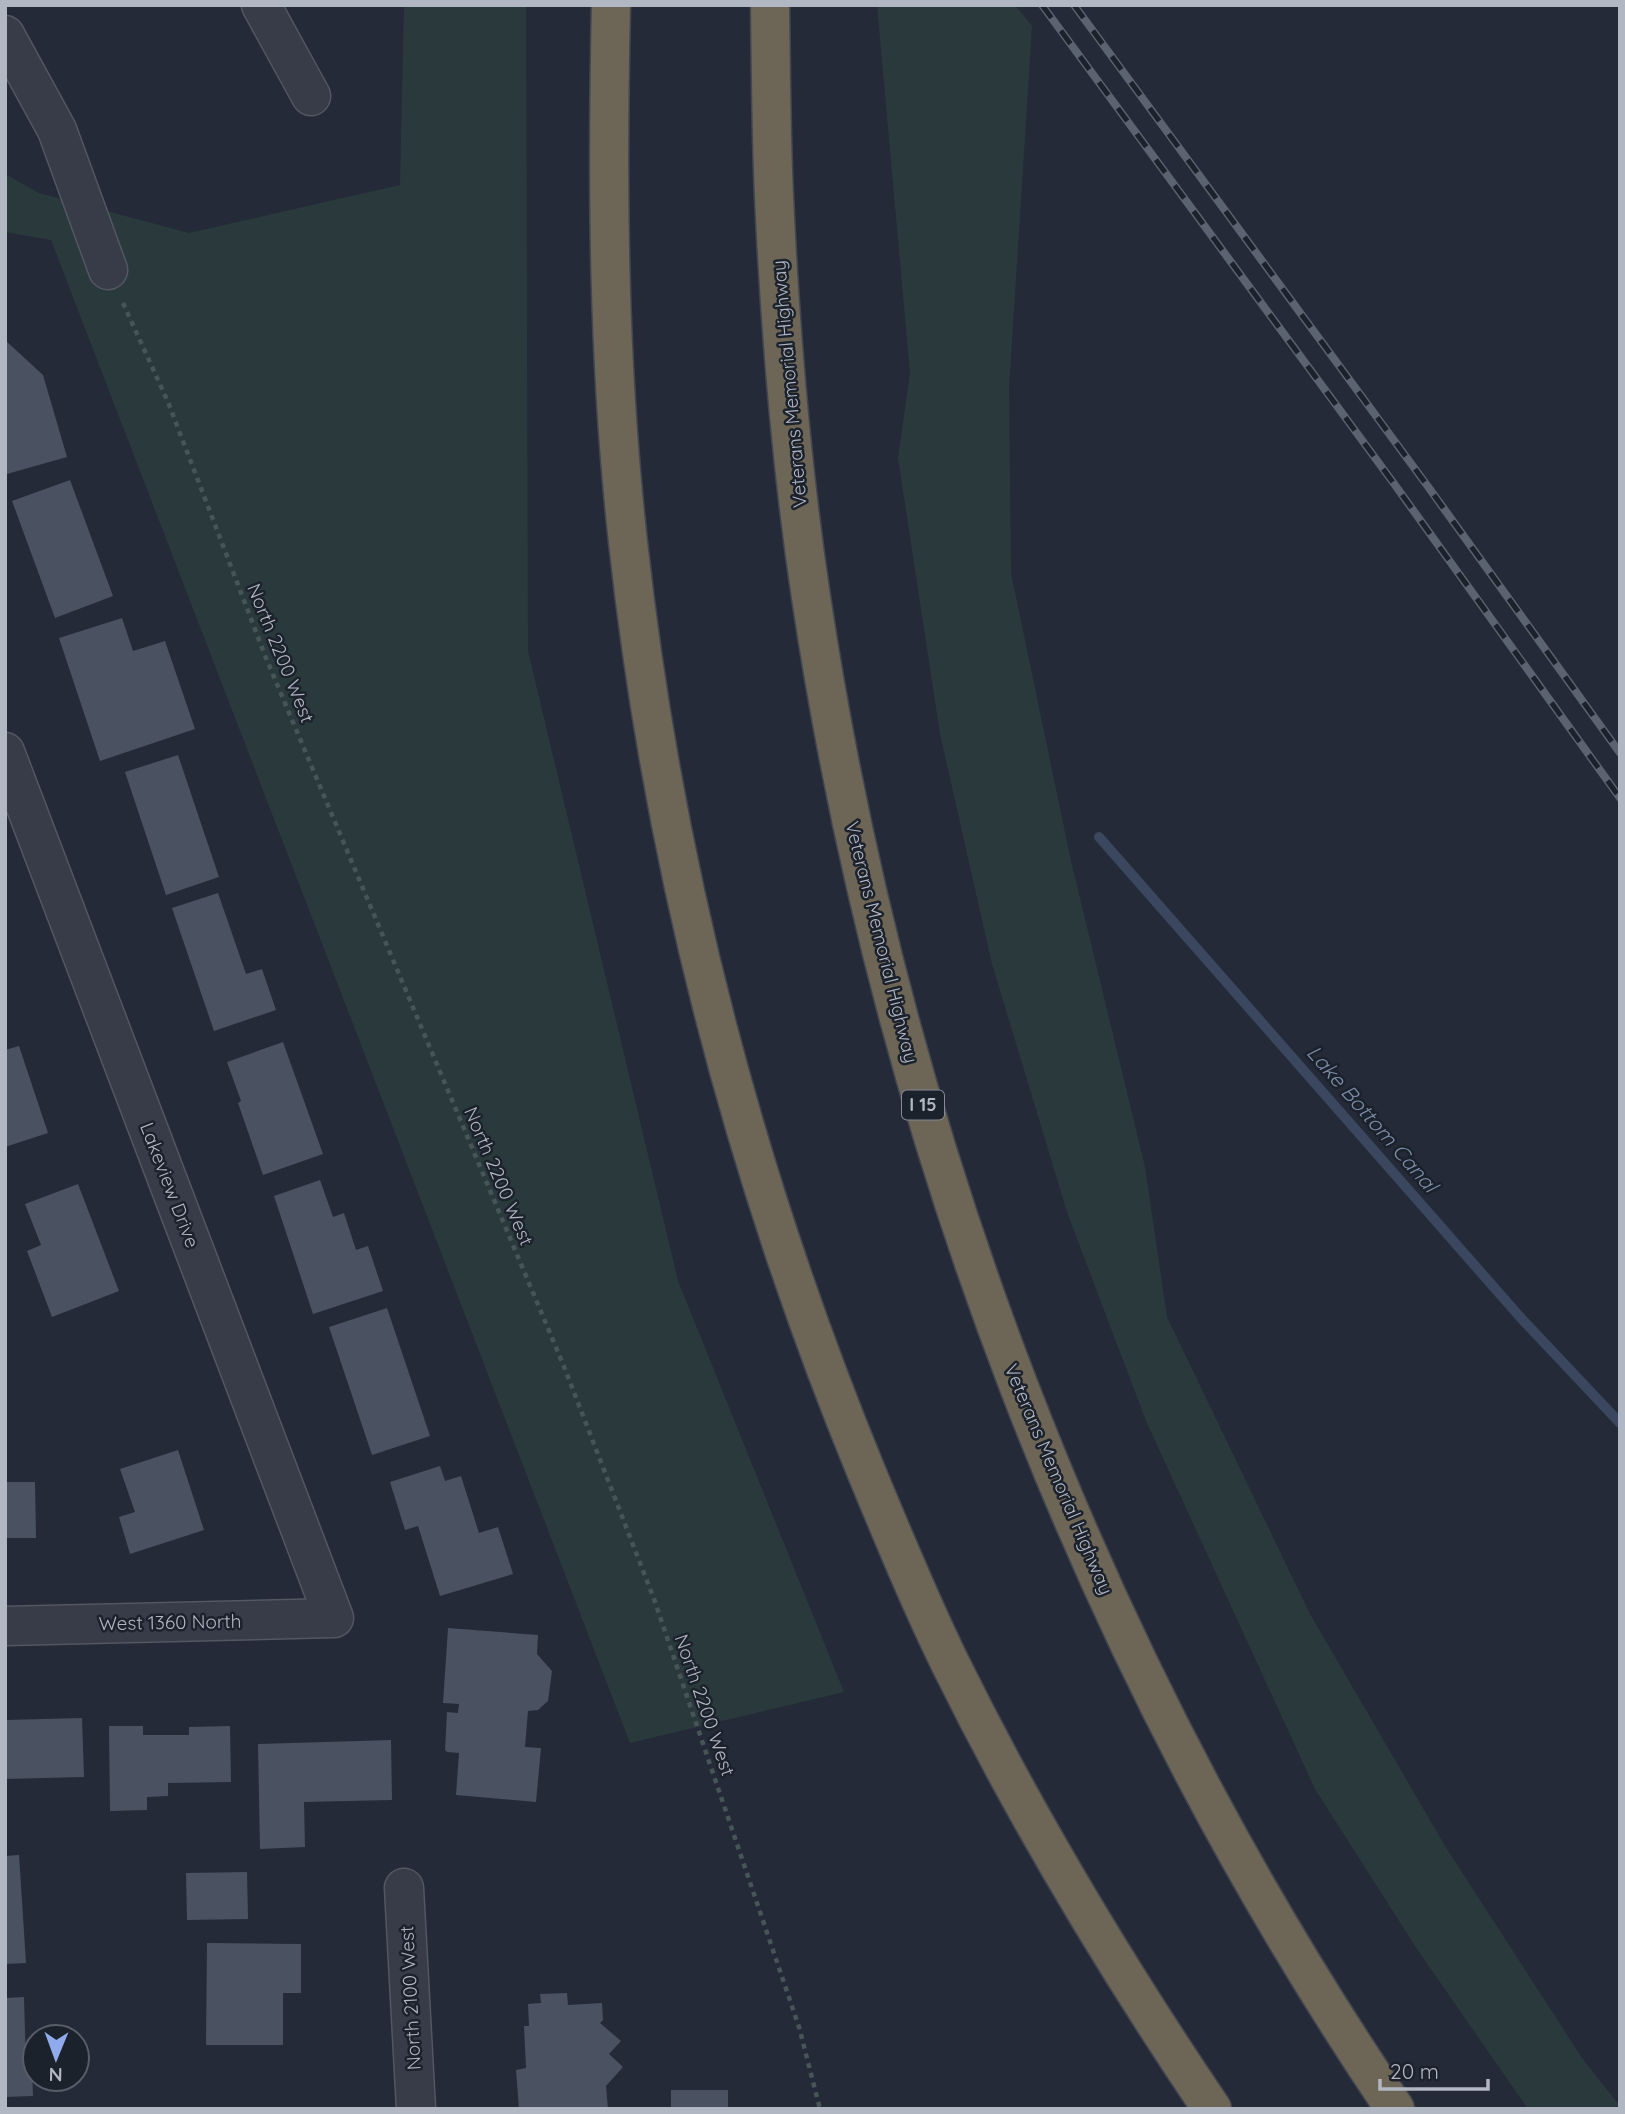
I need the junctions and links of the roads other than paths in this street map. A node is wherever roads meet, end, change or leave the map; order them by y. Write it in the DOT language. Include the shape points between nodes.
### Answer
graph roads {
  1 [pos="261,5"];
  2 [pos="611,5"];
  3 [pos="770,5"];
  4 [pos="5,34"];
  5 [pos="311,96"];
  6 [pos="108,270"];
  7 [pos="5,752"];
  8 [pos="334,1618"];
  9 [pos="5,1626"];
  10 [pos="404,1888"];
  11 [pos="416,2109"];
  12 [pos="1212,2109"];
  13 [pos="1395,2109"];
  1 -- 5 [label="street"];
  2 -- 12 [label="highway" via="610,288 635,608 663,782 705,980 737,1100 765,1198 840,1408 951,1666 1040,1833 1127,1980"];
  3 -- 13 [label="highway, Veterans Memorial Highway / I 15" via="773,192 782,328 810,595 858,855 916,1080 972,1261 1014,1373 1127,1640 1264,1902"];
  4 -- 6 [label="street" via="57,130"];
  7 -- 8 [label="street, Lakeview Drive"];
  8 -- 9 [label="street, West 1360 North"];
  10 -- 11 [label="street, North 2100 West"];
}
